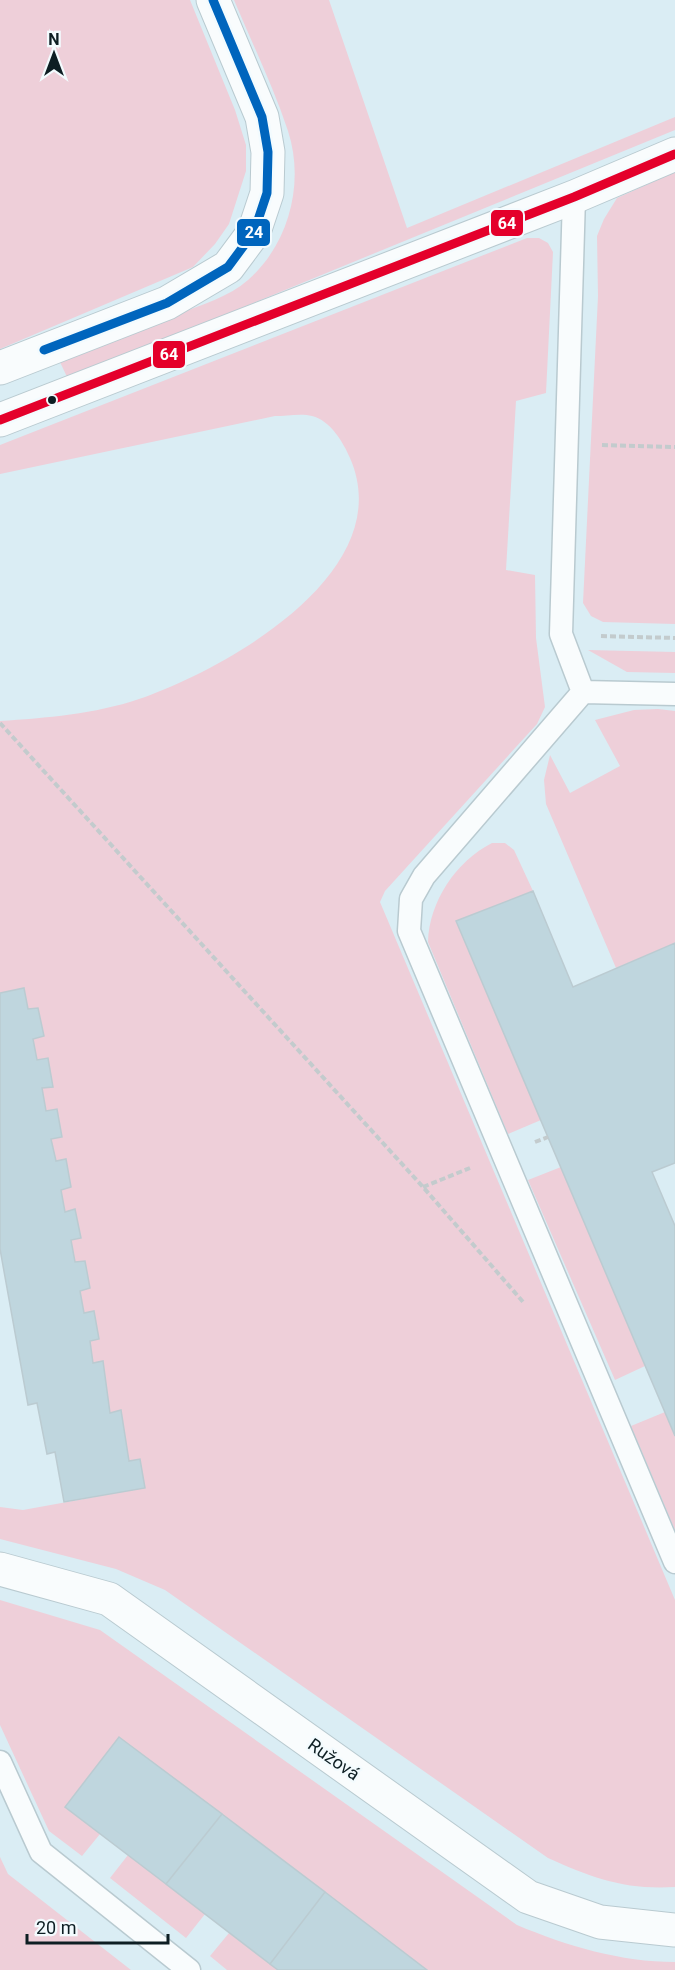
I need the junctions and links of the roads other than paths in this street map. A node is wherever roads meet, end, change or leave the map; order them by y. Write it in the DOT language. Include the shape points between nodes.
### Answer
graph roads {
  1 [pos="213,0"];
  2 [pos="675,154"];
  3 [pos="574,197"];
  4 [pos="0,368"];
  5 [pos="0,420"];
  6 [pos="583,692"];
  7 [pos="675,694"];
  8 [pos="675,1563"];
  9 [pos="0,1569"];
  10 [pos="0,1762"];
  11 [pos="675,1930"];
  12 [pos="189,1970"];
  1 -- 4 [label="street" via="262,117 268,152 267,193 254,232 228,267 167,303"];
  2 -- 3 [label="street"];
  3 -- 5 [label="street"];
  3 -- 6 [label="lane" via="561,634"];
  6 -- 7 [label="lane"];
  6 -- 8 [label="lane" via="424,876 411,899 409,931"];
  9 -- 11 [label="street, Ružová" via="109,1599 528,1897 600,1922"];
  10 -- 12 [label="lane" via="41,1852"];
}
